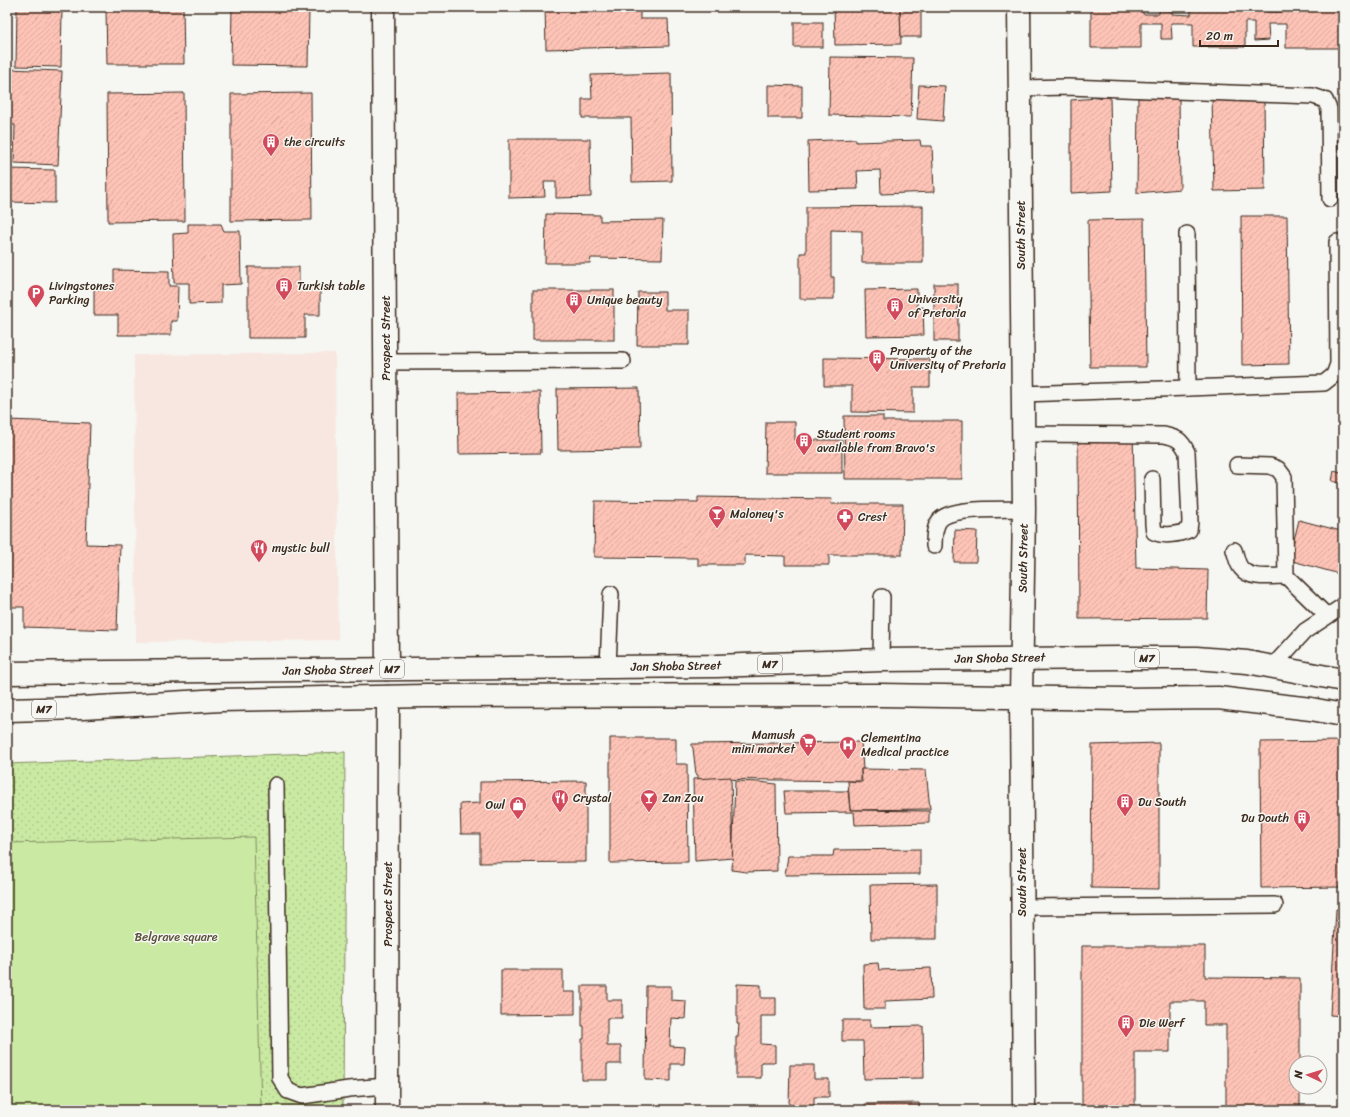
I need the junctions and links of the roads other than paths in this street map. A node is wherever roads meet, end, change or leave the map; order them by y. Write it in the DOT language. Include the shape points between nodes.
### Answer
graph roads {
  1 [pos="384,7"];
  2 [pos="1019,7"];
  3 [pos="1020,88"];
  4 [pos="1330,199"];
  5 [pos="1187,234"];
  6 [pos="1337,242"];
  7 [pos="386,362"];
  8 [pos="623,362"];
  9 [pos="1188,388"];
  10 [pos="1022,394"];
  11 [pos="1023,434"];
  12 [pos="1237,466"];
  13 [pos="1152,479"];
  14 [pos="1024,509"];
  15 [pos="934,546"];
  16 [pos="1234,550"];
  17 [pos="1286,576"];
  18 [pos="611,594"];
  19 [pos="882,597"];
  20 [pos="1343,606"];
  21 [pos="1327,616"];
  22 [pos="1021,658"];
  23 [pos="881,660"];
  24 [pos="1273,666"];
  25 [pos="608,667"];
  26 [pos="387,669"];
  27 [pos="7,673"];
  28 [pos="1343,680"];
  29 [pos="388,697"];
  30 [pos="1021,697"];
  31 [pos="7,710"];
  32 [pos="1343,715"];
  33 [pos="276,785"];
  34 [pos="1275,905"];
  35 [pos="1022,907"];
  36 [pos="387,1086"];
  37 [pos="387,1110"];
  38 [pos="1024,1110"];
  1 -- 7 [label="main road, Prospect Street"];
  2 -- 3 [label="main road, South Street"];
  3 -- 4 [label="lane" via="1068,87 1313,96 1325,100 1328,109"];
  3 -- 10 [label="main road, South Street"];
  5 -- 9 [label="lane"];
  6 -- 9 [label="lane" via="1338,364 1334,375 1324,383"];
  7 -- 8 [label="lane"];
  7 -- 26 [label="main road, Prospect Street"];
  9 -- 10 [label="lane"];
  10 -- 11 [label="main road, South Street"];
  11 -- 13 [label="lane" via="1164,435 1176,438 1187,452 1190,530 1160,535 1154,532"];
  11 -- 14 [label="main road, South Street"];
  12 -- 17 [label="lane" via="1270,466 1278,469 1284,477"];
  14 -- 15 [label="lane" via="951,513 938,522"];
  14 -- 22 [label="main road, South Street"];
  16 -- 17 [label="lane" via="1240,568 1247,573 1256,576"];
  17 -- 21 [label="lane"];
  18 -- 25 [label="lane"];
  19 -- 23 [label="lane"];
  20 -- 21 [label="lane"];
  21 -- 24 [label="lane" via="1306,631"];
  22 -- 23 [label="main road, Jan Shoba Street / M7"];
  22 -- 24 [label="main road, Jan Shoba Street / M7" via="1196,658"];
  22 -- 30 [label="main road, South Street"];
  23 -- 25 [label="main road, Jan Shoba Street / M7"];
  24 -- 28 [label="main road, Jan Shoba Street / M7"];
  25 -- 26 [label="main road, Jan Shoba Street / M7"];
  26 -- 27 [label="main road, Jan Shoba Street / M7"];
  29 -- 30 [label="main road, M7"];
  29 -- 31 [label="main road, M7" via="221,700"];
  29 -- 36 [label="main road, Prospect Street"];
  30 -- 32 [label="main road, M7" via="1218,698"];
  30 -- 35 [label="main road, South Street"];
  33 -- 36 [label="lane" via="280,1078 288,1091 302,1096"];
  34 -- 35 [label="lane"];
  35 -- 38 [label="main road, South Street"];
  36 -- 37 [label="main road, Prospect Street"];
}
